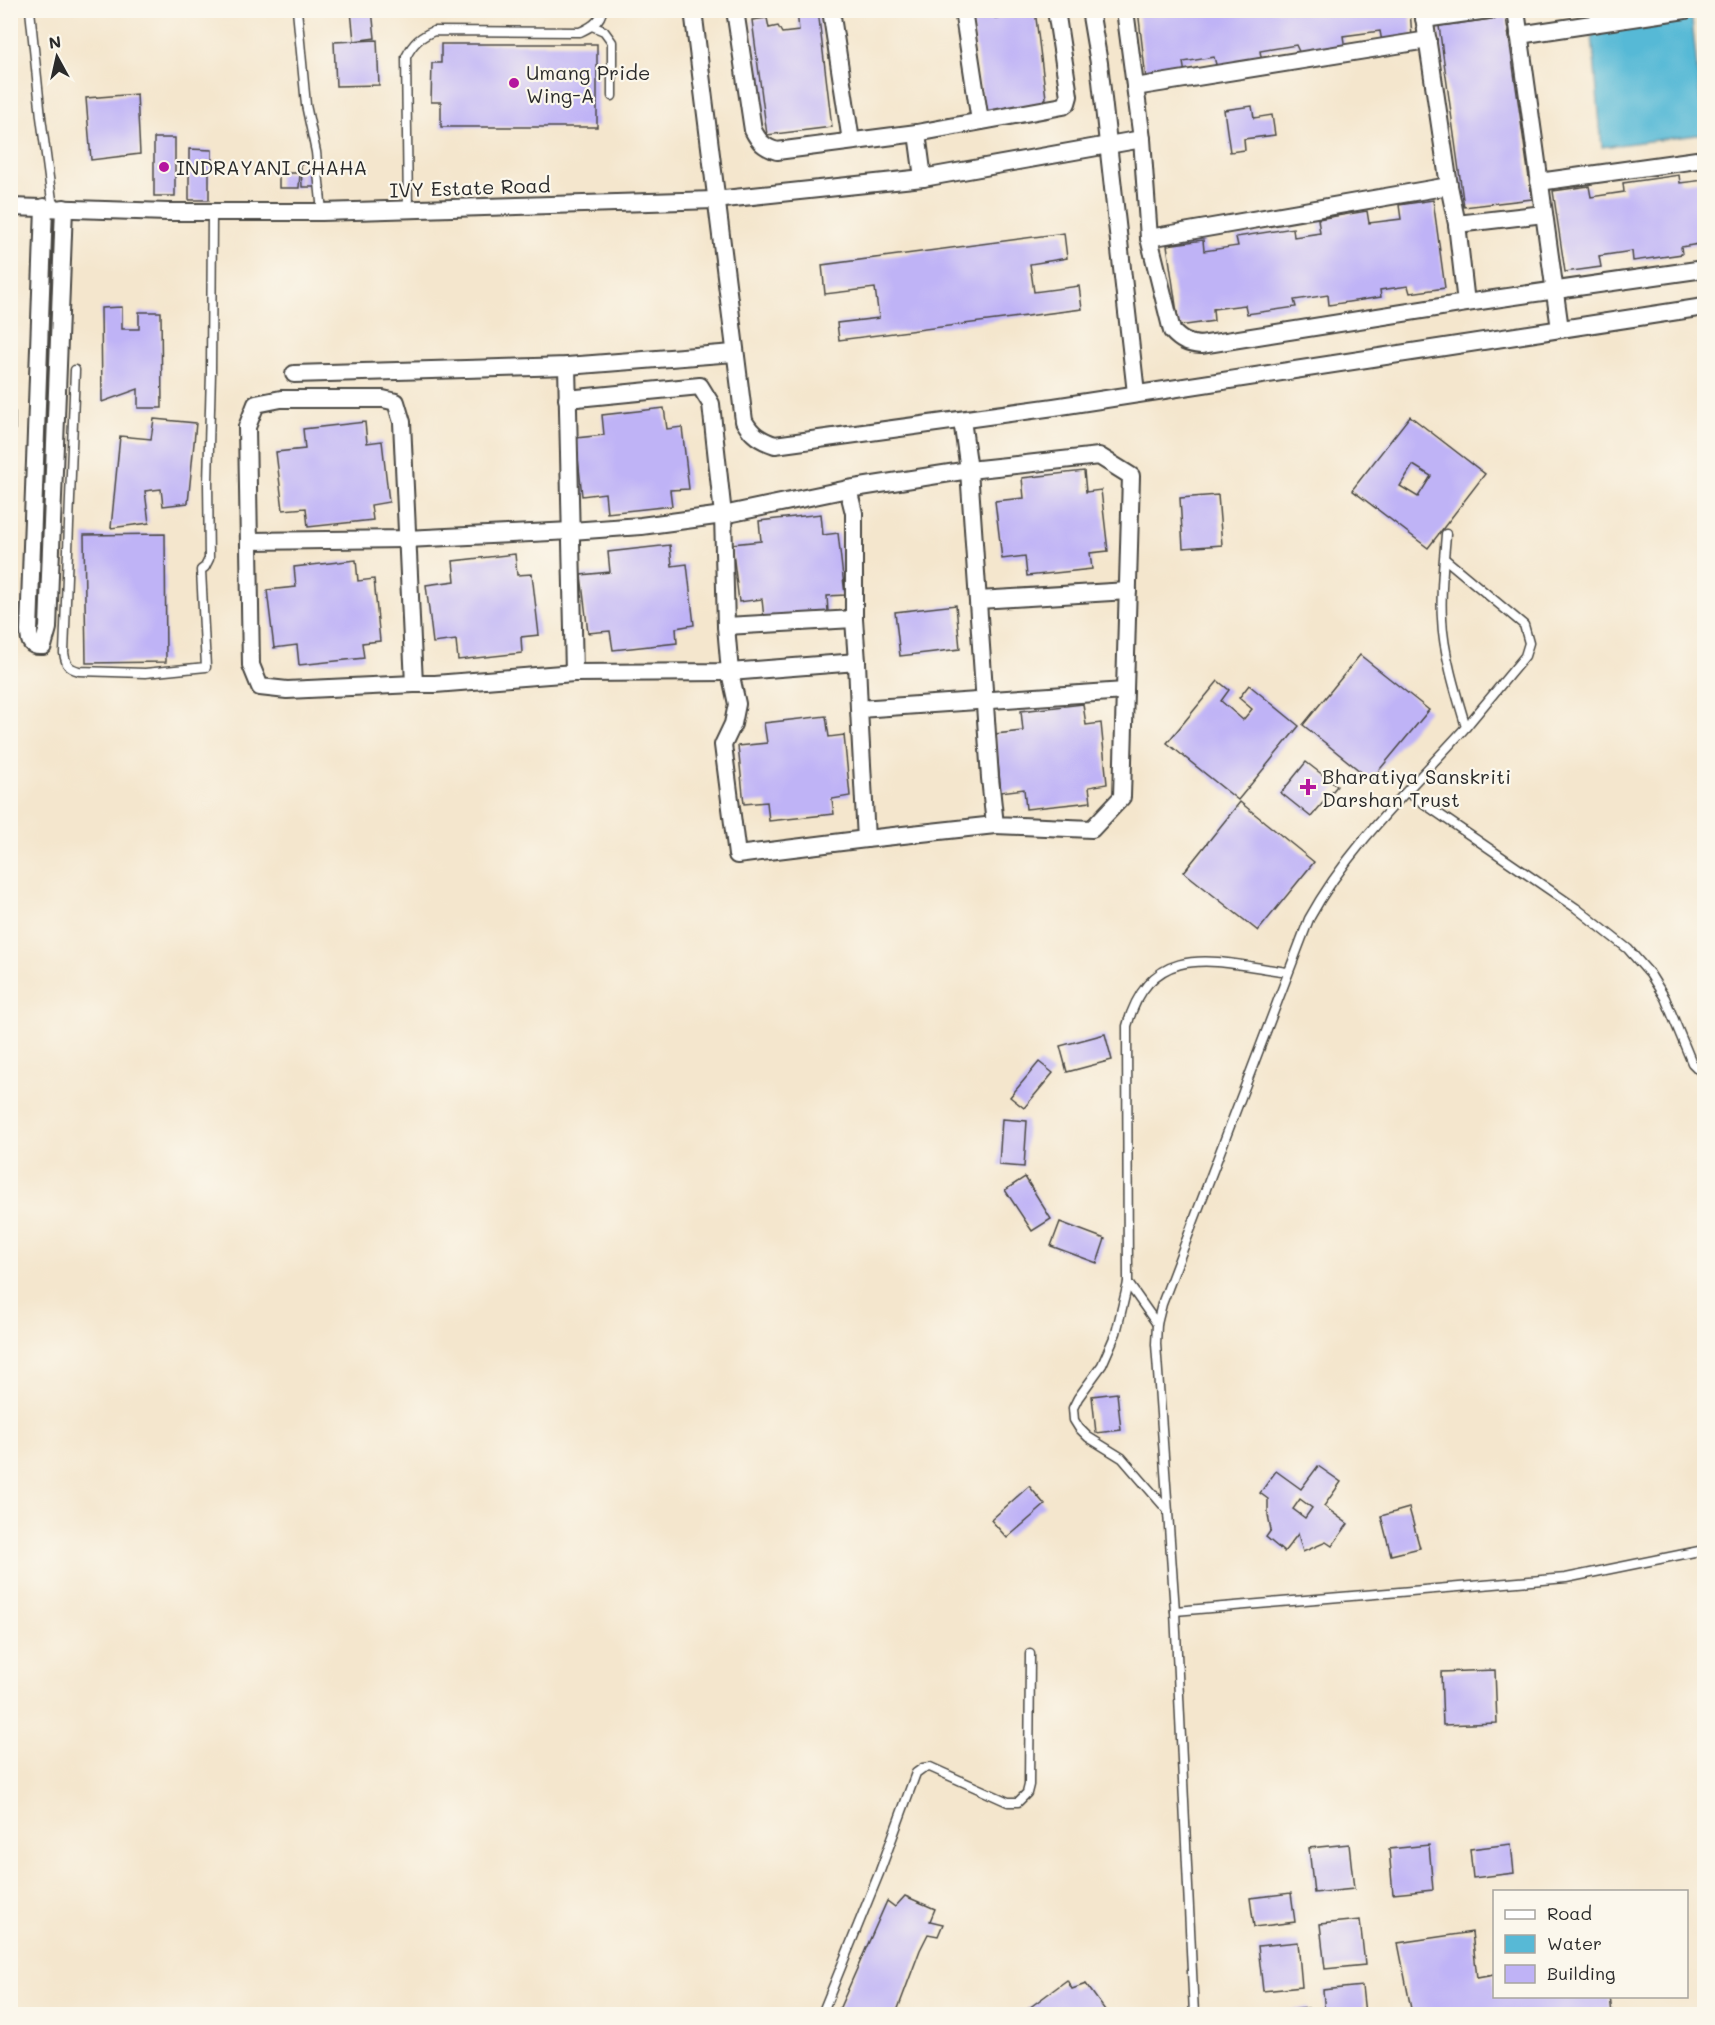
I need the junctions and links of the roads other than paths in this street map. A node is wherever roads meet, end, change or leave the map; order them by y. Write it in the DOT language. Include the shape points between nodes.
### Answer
graph roads {
  1 [pos="30,10"];
  2 [pos="297,10"];
  3 [pos="602,10"];
  4 [pos="693,10"];
  5 [pos="735,10"];
  6 [pos="831,10"];
  7 [pos="963,10"];
  8 [pos="1056,10"];
  9 [pos="1090,10"];
  10 [pos="1125,10"];
  11 [pos="1488,10"];
  12 [pos="1516,10"];
  13 [pos="1684,10"];
  14 [pos="1424,15"];
  15 [pos="592,26"];
  16 [pos="1519,35"];
  17 [pos="1428,40"];
  18 [pos="1135,87"];
  19 [pos="612,96"];
  20 [pos="980,121"];
  21 [pos="917,133"];
  22 [pos="1142,139"];
  23 [pos="851,141"];
  24 [pos="1108,145"];
  25 [pos="1704,159"];
  26 [pos="923,178"];
  27 [pos="1539,182"];
  28 [pos="1449,186"];
  29 [pos="715,200"];
  30 [pos="10,207"];
  31 [pos="54,208"];
  32 [pos="408,210"];
  33 [pos="212,212"];
  34 [pos="322,212"];
  35 [pos="1544,214"];
  36 [pos="1457,224"];
  37 [pos="1149,238"];
  38 [pos="1704,268"];
  39 [pos="1554,290"];
  40 [pos="1466,303"];
  41 [pos="1704,307"];
  42 [pos="1560,330"];
  43 [pos="734,354"];
  44 [pos="567,366"];
  45 [pos="75,370"];
  46 [pos="294,374"];
  47 [pos="1136,393"];
  48 [pos="567,399"];
  49 [pos="962,420"];
  50 [pos="35,432"];
  51 [pos="56,432"];
  52 [pos="73,433"];
  53 [pos="969,470"];
  54 [pos="848,489"];
  55 [pos="723,515"];
  56 [pos="571,531"];
  57 [pos="1446,534"];
  58 [pos="406,539"];
  59 [pos="249,541"];
  60 [pos="1445,559"];
  61 [pos="1128,591"];
  62 [pos="978,600"];
  63 [pos="854,620"];
  64 [pos="726,626"];
  65 [pos="856,662"];
  66 [pos="730,672"];
  67 [pos="574,673"];
  68 [pos="414,684"];
  69 [pos="1125,691"];
  70 [pos="985,701"];
  71 [pos="859,709"];
  72 [pos="1466,727"];
  73 [pos="1407,792"];
  74 [pos="995,825"];
  75 [pos="866,839"];
  76 [pos="1288,972"];
  77 [pos="1704,1072"];
  78 [pos="1128,1283"];
  79 [pos="1157,1324"];
  80 [pos="1168,1511"];
  81 [pos="1704,1551"];
  82 [pos="1175,1611"];
  83 [pos="1030,1654"];
  84 [pos="822,2014"];
  85 [pos="1194,2014"];
  1 -- 31 [label="lane"];
  2 -- 34 [label="lane"];
  3 -- 15 [label="lane"];
  4 -- 29 [label="street"];
  5 -- 23 [label="street" via="750,117 759,141 777,151"];
  6 -- 23 [label="street"];
  7 -- 20 [label="street"];
  8 -- 20 [label="street" via="1067,103"];
  9 -- 24 [label="street"];
  10 -- 18 [label="street"];
  11 -- 14 [label="street"];
  12 -- 16 [label="street"];
  13 -- 16 [label="street"];
  14 -- 17 [label="street"];
  15 -- 19 [label="lane" via="604,31 612,42"];
  15 -- 32 [label="lane" via="580,32 434,31 412,44 406,57"];
  16 -- 27 [label="street"];
  17 -- 18 [label="street"];
  17 -- 28 [label="street"];
  18 -- 22 [label="street"];
  20 -- 21 [label="street"];
  21 -- 23 [label="street"];
  21 -- 26 [label="street"];
  22 -- 24 [label="street, IVY Estate Road"];
  22 -- 37 [label="street"];
  24 -- 26 [label="street, IVY Estate Road"];
  24 -- 47 [label="street"];
  25 -- 27 [label="street"];
  26 -- 29 [label="street, IVY Estate Road"];
  27 -- 35 [label="street"];
  28 -- 36 [label="street"];
  28 -- 37 [label="street"];
  29 -- 32 [label="street, IVY Estate Road"];
  29 -- 43 [label="street"];
  30 -- 31 [label="street, IVY Estate Road"];
  31 -- 33 [label="street, IVY Estate Road"];
  31 -- 50 [label="street"];
  31 -- 51 [label="street"];
  32 -- 34 [label="street, IVY Estate Road"];
  33 -- 34 [label="street, IVY Estate Road"];
  33 -- 52 [label="lane" via="209,559 201,570 206,667 145,673 79,671 65,662"];
  35 -- 36 [label="street"];
  35 -- 39 [label="street"];
  36 -- 40 [label="street"];
  37 -- 40 [label="street" via="1172,331 1188,344"];
  38 -- 39 [label="street"];
  39 -- 40 [label="street"];
  39 -- 42 [label="street"];
  41 -- 42 [label="street"];
  42 -- 47 [label="street"];
  43 -- 44 [label="street"];
  43 -- 49 [label="street" via="744,421 750,433 775,445"];
  44 -- 46 [label="street"];
  44 -- 48 [label="street"];
  45 -- 52 [label="lane"];
  47 -- 49 [label="street"];
  48 -- 55 [label="street" via="700,386 711,404"];
  48 -- 56 [label="street"];
  49 -- 53 [label="street"];
  50 -- 51 [label="lane"];
  50 -- 51 [label="street" via="29,639 36,647 45,643 48,628"];
  51 -- 52 [label="lane"];
  53 -- 54 [label="street"];
  53 -- 61 [label="street" via="1100,456 1131,476"];
  53 -- 62 [label="street"];
  54 -- 55 [label="street"];
  54 -- 63 [label="street" via="854,513"];
  55 -- 56 [label="street"];
  55 -- 64 [label="street"];
  56 -- 58 [label="street"];
  56 -- 67 [label="street"];
  57 -- 60 [label="lane"];
  58 -- 59 [label="street"];
  58 -- 59 [label="street" via="402,422 396,402 281,399 256,404 247,427"];
  58 -- 68 [label="street"];
  59 -- 68 [label="street" via="251,665 260,687 287,690"];
  60 -- 72 [label="lane" via="1442,621"];
  60 -- 72 [label="lane" via="1524,625 1529,643 1525,656"];
  61 -- 62 [label="street"];
  61 -- 69 [label="street"];
  62 -- 70 [label="street"];
  63 -- 64 [label="street"];
  63 -- 65 [label="street"];
  64 -- 66 [label="street"];
  65 -- 66 [label="street"];
  65 -- 71 [label="street"];
  66 -- 67 [label="street"];
  66 -- 75 [label="street" via="737,704 723,745 737,855"];
  67 -- 68 [label="street"];
  69 -- 70 [label="street"];
  69 -- 74 [label="street" via="1122,797 1092,829"];
  70 -- 71 [label="street"];
  70 -- 74 [label="street"];
  71 -- 75 [label="street"];
  72 -- 73 [label="lane"];
  73 -- 76 [label="lane" via="1361,842 1325,890"];
  73 -- 77 [label="lane" via="1576,908 1628,949 1665,998 1692,1063"];
  74 -- 75 [label="street"];
  76 -- 78 [label="lane" via="1200,960 1177,964 1142,990 1127,1026"];
  76 -- 79 [label="lane"];
  78 -- 79 [label="lane"];
  78 -- 80 [label="lane" via="1116,1333 1102,1365 1077,1398 1074,1420 1088,1437 1131,1466"];
  79 -- 80 [label="lane"];
  80 -- 82 [label="lane"];
  81 -- 82 [label="lane" via="1566,1578"];
  82 -- 85 [label="lane"];
  83 -- 84 [label="lane" via="1027,1793 1018,1802 1008,1802 930,1767 916,1773"];
}
